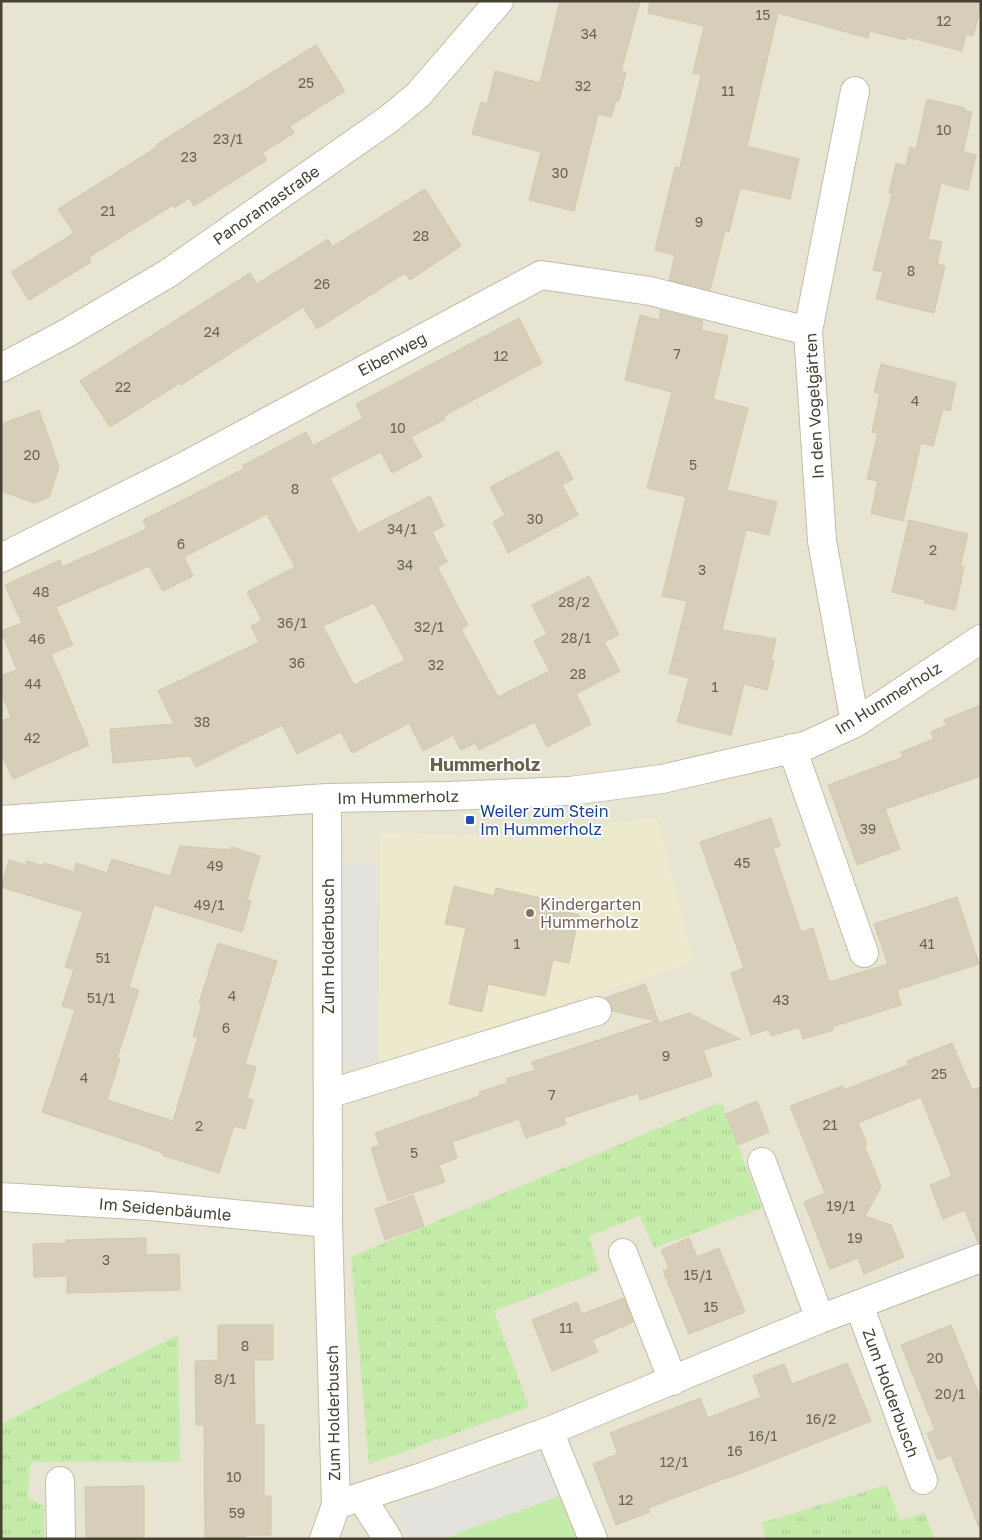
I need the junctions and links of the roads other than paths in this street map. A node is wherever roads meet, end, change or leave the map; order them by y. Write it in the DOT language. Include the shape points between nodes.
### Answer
graph roads {
  1 [pos="498,1"];
  2 [pos="854,91"];
  3 [pos="808,331"];
  4 [pos="1,368"];
  5 [pos="1,558"];
  6 [pos="981,639"];
  7 [pos="855,723"];
  8 [pos="792,748"];
  9 [pos="327,798"];
  10 [pos="1,820"];
  11 [pos="864,953"];
  12 [pos="597,1011"];
  13 [pos="328,1094"];
  14 [pos="762,1162"];
  15 [pos="1,1197"];
  16 [pos="328,1223"];
  17 [pos="623,1254"];
  18 [pos="981,1258"];
  19 [pos="859,1305"];
  20 [pos="820,1320"];
  21 [pos="673,1381"];
  22 [pos="549,1431"];
  23 [pos="923,1480"];
  24 [pos="60,1481"];
  25 [pos="348,1501"];
  26 [pos="61,1539"];
  27 [pos="324,1539"];
  28 [pos="388,1539"];
  29 [pos="593,1539"];
  1 -- 4 [label="street, Panoramastraße" via="418,95 389,119 167,274"];
  2 -- 3 [label="street, In den Vogelgärten"];
  3 -- 5 [label="street, Eibenweg" via="650,291 541,275 180,468"];
  3 -- 7 [label="street, In den Vogelgärten" via="822,541"];
  6 -- 7 [label="street, Im Hummerholz"];
  7 -- 8 [label="street, Im Hummerholz" via="805,746"];
  8 -- 9 [label="street, Im Hummerholz" via="662,778 570,791"];
  8 -- 11 [label="street"];
  9 -- 10 [label="street, Im Hummerholz"];
  9 -- 13 [label="street, Zum Holderbusch"];
  12 -- 13 [label="street"];
  13 -- 16 [label="street, Zum Holderbusch"];
  14 -- 20 [label="street"];
  15 -- 16 [label="street, Im Seidenbäumle" via="150,1206"];
  16 -- 25 [label="street, Zum Holderbusch"];
  17 -- 21 [label="street"];
  18 -- 19 [label="street, Zum Holderbusch"];
  19 -- 20 [label="street, Zum Holderbusch"];
  19 -- 23 [label="street, Zum Holderbusch"];
  20 -- 21 [label="street, Zum Holderbusch"];
  21 -- 22 [label="street, Zum Holderbusch"];
  22 -- 25 [label="street, Zum Holderbusch"];
  22 -- 29 [label="street"];
  24 -- 26 [label="street"];
  25 -- 27 [label="street"];
  25 -- 28 [label="street"];
}
